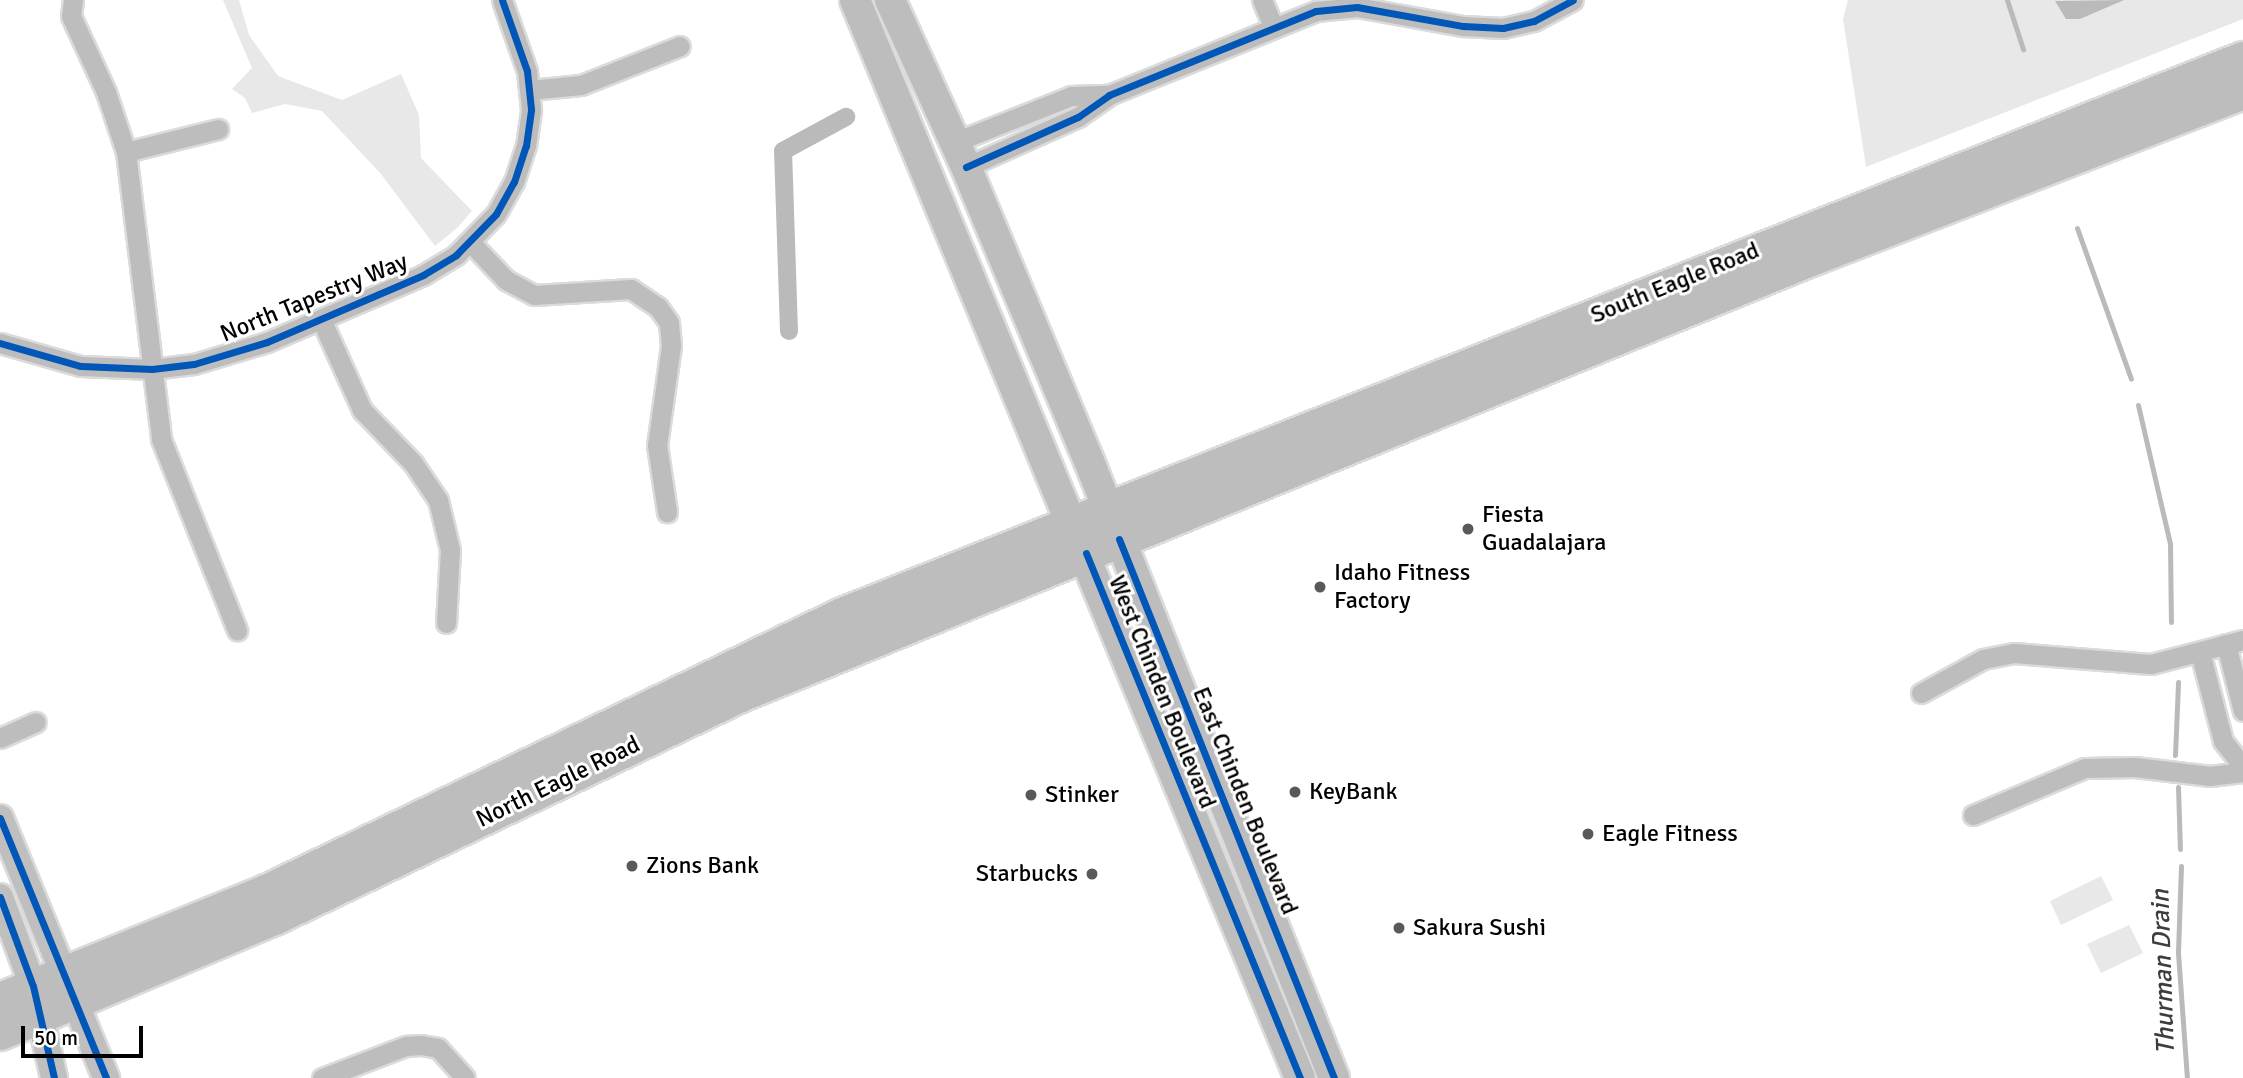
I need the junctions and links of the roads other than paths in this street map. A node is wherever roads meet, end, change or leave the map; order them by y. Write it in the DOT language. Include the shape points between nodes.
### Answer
graph roads {
  1 [pos="73,0"];
  2 [pos="502,0"];
  3 [pos="855,0"];
  4 [pos="890,0"];
  5 [pos="1262,0"];
  6 [pos="1573,0"];
  7 [pos="1273,26"];
  8 [pos="680,46"];
  9 [pos="2243,59"];
  10 [pos="2243,75"];
  11 [pos="530,90"];
  12 [pos="2243,91"];
  13 [pos="1108,94"];
  14 [pos="218,129"];
  15 [pos="2056,132"];
  16 [pos="2089,151"];
  17 [pos="126,152"];
  18 [pos="961,155"];
  19 [pos="471,243"];
  20 [pos="1796,264"];
  21 [pos="321,319"];
  22 [pos="0,343"];
  23 [pos="152,369"];
  24 [pos="667,512"];
  25 [pos="1113,524"];
  26 [pos="1080,538"];
  27 [pos="446,623"];
  28 [pos="237,629"];
  29 [pos="2235,642"];
  30 [pos="2200,652"];
  31 [pos="1922,693"];
  32 [pos="2243,711"];
  33 [pos="36,722"];
  34 [pos="0,738"];
  35 [pos="2243,770"];
  36 [pos="1973,815"];
  37 [pos="0,818"];
  38 [pos="0,897"];
  39 [pos="1235,925"];
  40 [pos="53,994"];
  41 [pos="0,1000"];
  42 [pos="0,1032"];
  43 [pos="1319,1039"];
  44 [pos="54,1078"];
  45 [pos="106,1078"];
  46 [pos="322,1078"];
  47 [pos="465,1078"];
  48 [pos="1300,1078"];
  49 [pos="1334,1078"];
  1 -- 17 [label="street" via="71,16 106,92"];
  2 -- 11 [label="street, North Tapestry Way" via="523,52"];
  3 -- 26 [label="main road, West Chinden Boulevard"];
  4 -- 18 [label="main road, East Chinden Boulevard"];
  5 -- 7 [label="street"];
  6 -- 7 [label="street" via="1534,21 1503,27 1464,26 1357,7 1316,10"];
  7 -- 13 [label="street"];
  8 -- 11 [label="street" via="599,80"];
  9 -- 15 [label="highway, South Eagle Road"];
  10 -- 16 [label="highway" via="2103,129"];
  11 -- 19 [label="street, North Tapestry Way" via="521,164 501,206"];
  12 -- 16 [label="highway, South Eagle Road"];
  13 -- 18 [label="street" via="1078,117"];
  13 -- 18 [label="street" via="1071,96"];
  14 -- 17 [label="street"];
  15 -- 20 [label="highway" via="2054,144 2037,159 1840,235 1804,252"];
  15 -- 25 [label="highway, South Eagle Road"];
  16 -- 20 [label="highway, South Eagle Road"];
  17 -- 23 [label="street"];
  18 -- 25 [label="main road, East Chinden Boulevard"];
  19 -- 21 [label="street, North Tapestry Way" via="423,275"];
  19 -- 24 [label="street" via="506,280 534,295 631,289 658,307 669,323 671,346 657,445"];
  20 -- 25 [label="highway, South Eagle Road"];
  21 -- 23 [label="street, North Tapestry Way" via="231,355"];
  21 -- 27 [label="street" via="362,410 414,463 438,500 450,550"];
  22 -- 23 [label="street, North Tapestry Way" via="81,366"];
  23 -- 28 [label="street" via="164,447"];
  25 -- 26 [label="highway, North Eagle Road"];
  25 -- 43 [label="main road, East Chinden Boulevard"];
  26 -- 39 [label="main road, West Chinden Boulevard"];
  26 -- 40 [label="highway, North Eagle Road" via="696,714 274,917"];
  29 -- 30 [label="street"];
  29 -- 32 [label="street"];
  30 -- 31 [label="street" via="2134,665 2014,653 1983,659"];
  30 -- 35 [label="street" via="2223,741"];
  33 -- 34 [label="street"];
  35 -- 36 [label="street" via="2210,776 2135,767 2085,768"];
  37 -- 40 [label="street"];
  38 -- 40 [label="street"];
  39 -- 43 [label="main road" via="1265,954 1296,1028"];
  39 -- 48 [label="main road, West Chinden Boulevard"];
  40 -- 41 [label="highway, North Eagle Road"];
  40 -- 42 [label="highway, North Eagle Road"];
  40 -- 44 [label="street"];
  40 -- 45 [label="street"];
  43 -- 49 [label="main road, East Chinden Boulevard"];
  46 -- 47 [label="street" via="405,1046 439,1048"];
}
